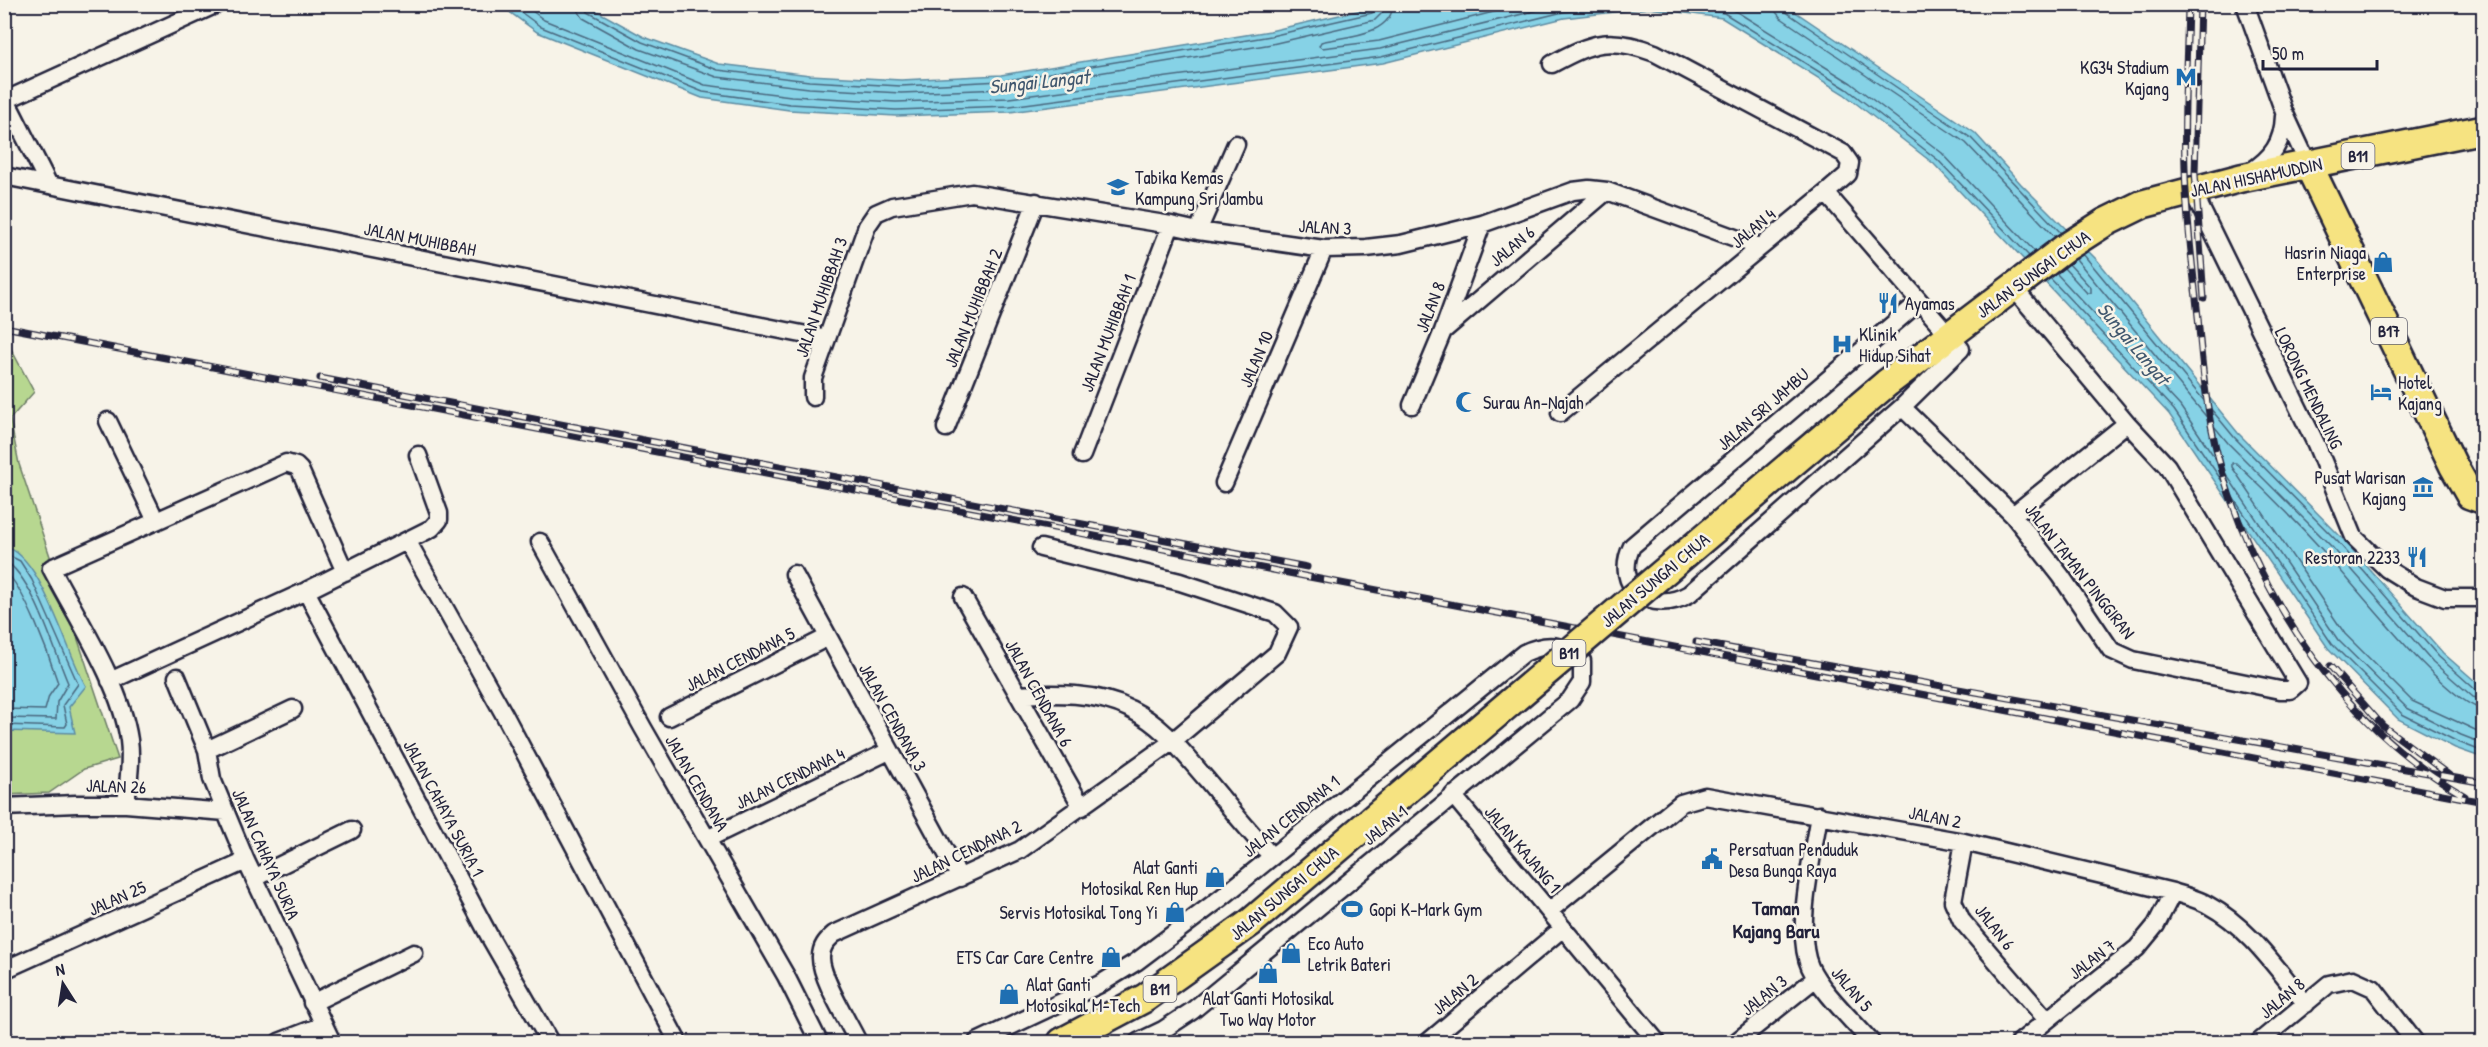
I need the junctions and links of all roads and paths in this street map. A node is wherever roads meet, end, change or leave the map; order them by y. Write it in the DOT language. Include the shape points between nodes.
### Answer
graph roads {
  1 [pos="217,4"];
  2 [pos="2245,4"];
  3 [pos="1552,64"];
  4 [pos="5,98"];
  5 [pos="2284,112"];
  6 [pos="2484,129"];
  7 [pos="1236,144"];
  8 [pos="2309,166"];
  9 [pos="4,176"];
  10 [pos="2241,178"];
  11 [pos="49,185"];
  12 [pos="2192,190"];
  13 [pos="1607,191"];
  14 [pos="1826,193"];
  15 [pos="1036,202"];
  16 [pos="876,213"];
  17 [pos="2104,223"];
  18 [pos="1482,224"];
  19 [pos="1171,225"];
  20 [pos="1198,231"];
  21 [pos="1760,248"];
  22 [pos="1324,249"];
  23 [pos="2019,282"];
  24 [pos="1919,302"];
  25 [pos="1443,331"];
  26 [pos="1949,336"];
  27 [pos="827,339"];
  28 [pos="813,397"];
  29 [pos="1412,405"];
  30 [pos="1902,407"];
  31 [pos="1560,413"];
  32 [pos="108,422"];
  33 [pos="2127,423"];
  34 [pos="946,428"];
  35 [pos="418,455"];
  36 [pos="1082,455"];
  37 [pos="1224,483"];
  38 [pos="2477,497"];
  39 [pos="2013,515"];
  40 [pos="156,521"];
  41 [pos="408,542"];
  42 [pos="540,543"];
  43 [pos="1041,548"];
  44 [pos="345,572"];
  45 [pos="794,574"];
  46 [pos="306,591"];
  47 [pos="963,597"];
  48 [pos="2484,598"];
  49 [pos="828,637"];
  50 [pos="177,677"];
  51 [pos="110,681"];
  52 [pos="1018,695"];
  53 [pos="1570,700"];
  54 [pos="293,709"];
  55 [pos="669,717"];
  56 [pos="1173,741"];
  57 [pos="207,750"];
  58 [pos="889,751"];
  59 [pos="1453,795"];
  60 [pos="126,804"];
  61 [pos="4,807"];
  62 [pos="1082,807"];
  63 [pos="226,812"];
  64 [pos="1819,815"];
  65 [pos="352,830"];
  66 [pos="707,839"];
  67 [pos="1964,842"];
  68 [pos="1272,857"];
  69 [pos="246,861"];
  70 [pos="254,878"];
  71 [pos="960,878"];
  72 [pos="2174,892"];
  73 [pos="1550,911"];
  74 [pos="1563,928"];
  75 [pos="414,953"];
  76 [pos="4,970"];
  77 [pos="1816,978"];
  78 [pos="312,1003"];
  79 [pos="2306,1004"];
  80 [pos="2047,1020"];
  81 [pos="323,1025"];
  82 [pos="4,1038"];
  83 [pos="1653,1041"];
  84 [pos="6,1042"];
  85 [pos="279,1042"];
  86 [pos="332,1042"];
  87 [pos="550,1042"];
  88 [pos="678,1042"];
  89 [pos="819,1042"];
  90 [pos="858,1042"];
  91 [pos="977,1042"];
  92 [pos="1062,1042"];
  93 [pos="1138,1042"];
  94 [pos="1428,1042"];
  95 [pos="1736,1042"];
  96 [pos="1871,1042"];
  97 [pos="2020,1042"];
  98 [pos="2259,1042"];
  99 [pos="2415,1042"];
  1 -- 4 [label="street"];
  2 -- 5 [label="street"];
  3 -- 14 [label="street, JALAN 4" via="1584,47 1611,42 1655,53 1849,158 1848,174"];
  4 -- 11 [label="street"];
  5 -- 8 [label="street"];
  5 -- 10 [label="street" via="2284,134 2280,141 2261,165"];
  6 -- 8 [label="main road, JALAN HISHAMUDDIN / B11"];
  7 -- 20 [label="street"];
  8 -- 10 [label="main road, JALAN HISHAMUDDIN / B11"];
  8 -- 38 [label="main road, B17"];
  9 -- 11 [label="street, JALAN MUHIBBAH"];
  10 -- 12 [label="main road, JALAN HISHAMUDDIN / B11"];
  11 -- 27 [label="street, JALAN MUHIBBAH"];
  12 -- 17 [label="main road, JALAN HISHAMUDDIN / B11" via="2143,204"];
  12 -- 48 [label="street, LORONG MENDALING" via="2316,444 2354,537 2387,569 2416,587 2445,598"];
  13 -- 18 [label="street, JALAN 3" via="1565,193"];
  13 -- 21 [label="street, JALAN 3"];
  13 -- 25 [label="street, JALAN 6"];
  14 -- 21 [label="street, JALAN 4"];
  14 -- 24 [label="street"];
  15 -- 16 [label="street, JALAN 3" via="972,193 892,206"];
  15 -- 19 [label="street, JALAN 3"];
  15 -- 34 [label="street, JALAN MUHIBBAH 2"];
  16 -- 27 [label="street, JALAN MUHIBBAH 3" via="867,226"];
  17 -- 23 [label="main road, JALAN SUNGAI CHUA / B11"];
  18 -- 22 [label="street, JALAN 3" via="1401,244"];
  18 -- 25 [label="street, JALAN 8"];
  19 -- 20 [label="street, JALAN 3"];
  19 -- 36 [label="street, JALAN MUHIBBAH 1"];
  20 -- 22 [label="street, JALAN 3"];
  21 -- 31 [label="street, JALAN 4"];
  22 -- 37 [label="street, JALAN 10"];
  23 -- 26 [label="main road, JALAN SUNGAI CHUA / B11"];
  23 -- 33 [label="street"];
  24 -- 26 [label="street"];
  24 -- 30 [label="street, JALAN SRI JAMBU" via="1632,546 1626,570 1638,593 1652,602 1665,603 1689,594"];
  25 -- 29 [label="street, JALAN 8"];
  26 -- 30 [label="street" via="1961,349"];
  26 -- 92 [label="main road, JALAN SUNGAI CHUA / B11, bridge" via="1887,383 1250,923 1145,998"];
  27 -- 28 [label="street, JALAN MUHIBBAH 3" via="813,378"];
  30 -- 39 [label="street, JALAN TAMAN PINGGIRAN"];
  32 -- 40 [label="street"];
  33 -- 39 [label="street"];
  33 -- 39 [label="street, JALAN TAMAN PINGGIRAN" via="2167,466 2298,683 2290,690 2122,657 2111,650 2061,576"];
  35 -- 41 [label="street" via="439,520"];
  40 -- 44 [label="street" via="280,464 291,464 300,470"];
  40 -- 51 [label="street" via="51,568"];
  41 -- 44 [label="street"];
  41 -- 88 [label="street"];
  42 -- 66 [label="street, JALAN CENDANA"];
  43 -- 56 [label="street, JALAN CENDANA 2" via="1180,582 1275,613 1289,627 1276,653"];
  44 -- 46 [label="street"];
  45 -- 49 [label="street, JALAN CENDANA 3"];
  46 -- 51 [label="street"];
  46 -- 87 [label="street, JALAN CAHAYA SURIA 1"];
  47 -- 52 [label="street, JALAN CENDANA 6"];
  49 -- 55 [label="street, JALAN CENDANA 5"];
  49 -- 58 [label="street, JALAN CENDANA 3"];
  50 -- 57 [label="street, JALAN CAHAYA SURIA"];
  51 -- 60 [label="street" via="129,738"];
  52 -- 56 [label="street" via="1101,699 1128,708"];
  52 -- 62 [label="street, JALAN CENDANA 6"];
  53 -- 59 [label="street, JALAN 1"];
  53 -- 68 [label="street, JALAN CENDANA 1" via="1582,682 1582,662 1568,650 1550,645 1524,653"];
  54 -- 57 [label="street"];
  56 -- 62 [label="street, JALAN CENDANA 2"];
  56 -- 68 [label="street"];
  57 -- 63 [label="street, JALAN CAHAYA SURIA" via="212,779"];
  58 -- 66 [label="street, JALAN CENDANA 4"];
  58 -- 71 [label="street, JALAN CENDANA 3"];
  59 -- 73 [label="street, JALAN KAJANG 1"];
  59 -- 93 [label="street, JALAN 1" via="1192,1011"];
  60 -- 61 [label="street, JALAN 26"];
  60 -- 63 [label="street, JALAN 26"];
  62 -- 71 [label="street, JALAN CENDANA 2" via="1020,850"];
  63 -- 69 [label="street, JALAN CAHAYA SURIA"];
  64 -- 67 [label="street, JALAN 2"];
  64 -- 73 [label="street, JALAN 2" via="1705,796 1681,803"];
  64 -- 77 [label="street, JALAN 5" via="1804,923 1806,954"];
  65 -- 70 [label="street"];
  66 -- 89 [label="street, JALAN CENDANA"];
  67 -- 72 [label="street, JALAN 2"];
  67 -- 80 [label="street, JALAN 6" via="1953,901 1962,921"];
  68 -- 91 [label="street, JALAN CENDANA 1" via="1136,962 1090,989"];
  69 -- 70 [label="street, JALAN CAHAYA SURIA"];
  69 -- 76 [label="street, JALAN 25"];
  70 -- 78 [label="street, JALAN CAHAYA SURIA"];
  71 -- 90 [label="street, JALAN CENDANA 2" via="834,934 822,948 824,974"];
  72 -- 79 [label="street, JALAN 2" via="2206,903 2228,917"];
  72 -- 80 [label="street, JALAN 7" via="2156,925 2137,948"];
  73 -- 74 [label="street, JALAN KAJANG 1"];
  74 -- 83 [label="street, JALAN KAJANG 1"];
  74 -- 94 [label="street, JALAN 2"];
  75 -- 78 [label="street"];
  77 -- 95 [label="street, JALAN 3"];
  77 -- 96 [label="street, JALAN 5"];
  78 -- 81 [label="street, JALAN CAHAYA SURIA"];
  79 -- 98 [label="street, JALAN 8"];
  79 -- 99 [label="street, JALAN 8" via="2329,984 2353,979 2373,988"];
  80 -- 97 [label="street, JALAN 7"];
  81 -- 85 [label="street"];
  81 -- 86 [label="street, JALAN CAHAYA SURIA"];
  82 -- 84 [label="street"];
}
